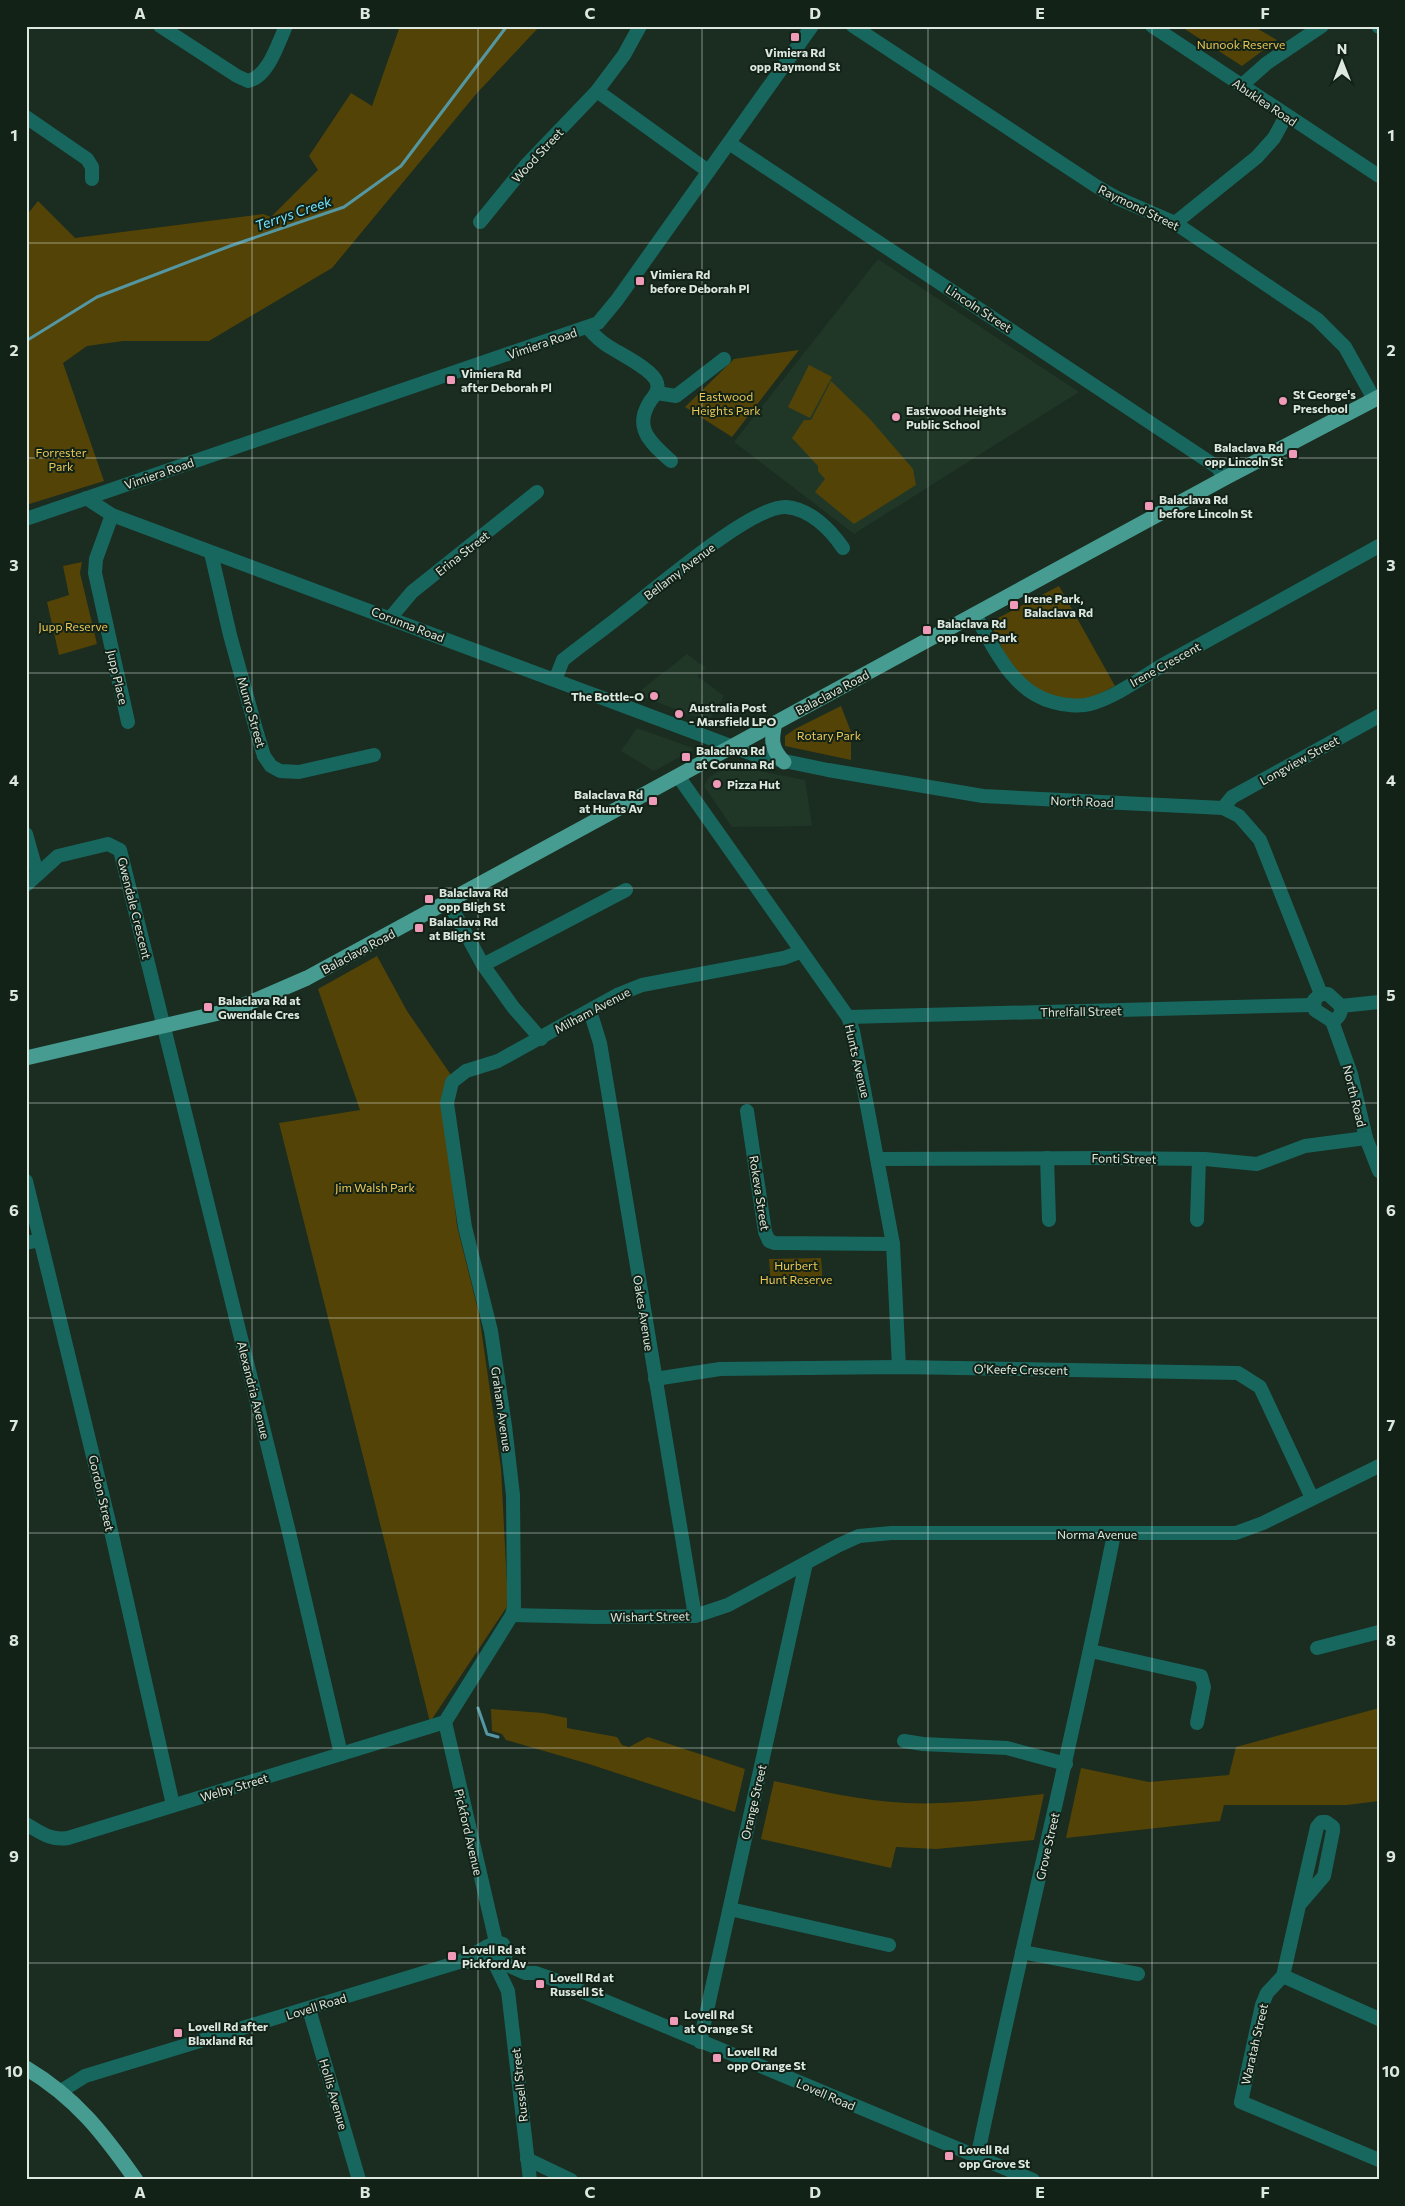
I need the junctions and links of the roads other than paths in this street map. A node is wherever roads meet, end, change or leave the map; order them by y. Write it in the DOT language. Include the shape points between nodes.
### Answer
graph roads {
  1 [pos="160,26"];
  2 [pos="286,26"];
  3 [pos="640,26"];
  4 [pos="812,26"];
  5 [pos="852,26"];
  6 [pos="1152,26"];
  7 [pos="1322,26"];
  8 [pos="1241,86"];
  9 [pos="597,91"];
  10 [pos="1286,116"];
  11 [pos="26,117"];
  12 [pos="730,143"];
  13 [pos="708,171"];
  14 [pos="1379,176"];
  15 [pos="92,179"];
  16 [pos="480,222"];
  17 [pos="1175,222"];
  18 [pos="588,328"];
  19 [pos="724,359"];
  20 [pos="656,393"];
  21 [pos="1376,398"];
  22 [pos="671,462"];
  23 [pos="1225,478"];
  24 [pos="537,492"];
  25 [pos="86,498"];
  26 [pos="112,515"];
  27 [pos="26,519"];
  28 [pos="1379,546"];
  29 [pos="843,548"];
  30 [pos="211,553"];
  31 [pos="975,615"];
  32 [pos="390,617"];
  33 [pos="555,680"];
  34 [pos="1379,716"];
  35 [pos="128,722"];
  36 [pos="775,723"];
  37 [pos="732,747"];
  38 [pos="374,755"];
  39 [pos="784,762"];
  40 [pos="678,776"];
  41 [pos="1223,808"];
  42 [pos="26,834"];
  43 [pos="37,873"];
  44 [pos="26,885"];
  45 [pos="626,890"];
  46 [pos="448,901"];
  47 [pos="800,952"];
  48 [pos="483,965"];
  49 [pos="1317,999"];
  50 [pos="1379,1002"];
  51 [pos="1341,1006"];
  52 [pos="590,1010"];
  53 [pos="848,1017"];
  54 [pos="1332,1021"];
  55 [pos="165,1026"];
  56 [pos="541,1039"];
  57 [pos="26,1058"];
  58 [pos="452,1082"];
  59 [pos="747,1111"];
  60 [pos="1366,1138"];
  61 [pos="1047,1158"];
  62 [pos="878,1159"];
  63 [pos="1199,1159"];
  64 [pos="1379,1171"];
  65 [pos="26,1181"];
  66 [pos="1050,1220"];
  67 [pos="1198,1220"];
  68 [pos="33,1241"];
  69 [pos="893,1244"];
  70 [pos="899,1367"];
  71 [pos="655,1379"];
  72 [pos="1379,1466"];
  73 [pos="1312,1498"];
  74 [pos="1114,1534"];
  75 [pos="806,1563"];
  76 [pos="512,1615"];
  77 [pos="694,1616"];
  78 [pos="1379,1632"];
  79 [pos="1317,1648"];
  80 [pos="1090,1651"];
  81 [pos="444,1722"];
  82 [pos="1197,1724"];
  83 [pos="904,1741"];
  84 [pos="341,1754"];
  85 [pos="1066,1764"];
  86 [pos="173,1805"];
  87 [pos="26,1824"];
  88 [pos="1300,1904"];
  89 [pos="730,1909"];
  90 [pos="491,1944"];
  91 [pos="889,1945"];
  92 [pos="1022,1952"];
  93 [pos="498,1960"];
  94 [pos="458,1962"];
  95 [pos="531,1973"];
  96 [pos="1138,1974"];
  97 [pos="1283,1976"];
  98 [pos="508,1991"];
  99 [pos="309,2009"];
  100 [pos="1379,2019"];
  101 [pos="700,2042"];
  102 [pos="26,2068"];
  103 [pos="61,2091"];
  104 [pos="980,2158"];
  105 [pos="527,2159"];
  106 [pos="1379,2160"];
  107 [pos="136,2180"];
  108 [pos="359,2180"];
  109 [pos="530,2180"];
  110 [pos="571,2180"];
  111 [pos="1033,2180"];
  1 -- 2 [label="street" via="248,80 253,80 264,69"];
  3 -- 9 [label="street, Wood Street" via="624,55"];
  4 -- 12 [label="street, Vimiera Road"];
  5 -- 17 [label="street, Raymond Street" via="1096,186"];
  6 -- 8 [label="street, Abuklea Road"];
  7 -- 8 [label="street" via="1261,67"];
  8 -- 10 [label="street, Abuklea Road"];
  9 -- 13 [label="street"];
  9 -- 16 [label="street, Wood Street" via="528,163"];
  10 -- 14 [label="street, Abuklea Road"];
  10 -- 17 [label="street" via="1274,138 1257,157"];
  11 -- 15 [label="street" via="87,159 92,167"];
  12 -- 13 [label="street, Vimiera Road"];
  12 -- 23 [label="street, Lincoln Street" via="1217,467"];
  13 -- 18 [label="street, Vimiera Road" via="613,306"];
  17 -- 21 [label="street, Raymond Street" via="1328,328 1345,347"];
  18 -- 20 [label="street" via="599,340 653,374 658,383"];
  18 -- 25 [label="street, Vimiera Road"];
  19 -- 20 [label="street" via="676,396"];
  20 -- 22 [label="street" via="645,410 642,422 649,440"];
  21 -- 23 [label="main road, Balaclava Road"];
  23 -- 31 [label="main road, Balaclava Road"];
  24 -- 32 [label="street, Erina Street" via="412,592"];
  25 -- 26 [label="street, Corunna Road"];
  25 -- 27 [label="street, Vimiera Road"];
  26 -- 30 [label="street, Corunna Road"];
  26 -- 35 [label="street, Jupp Place" via="96,559 95,573"];
  28 -- 31 [label="street, Irene Crescent" via="1105,699 1088,705 1054,703 1020,685"];
  29 -- 33 [label="street, Bellamy Avenue" via="818,520 800,510 784,507 770,511 693,558 563,660"];
  30 -- 32 [label="street, Corunna Road"];
  30 -- 38 [label="street, Munro Street" via="257,733 264,756 271,766 280,771 299,772"];
  31 -- 36 [label="main road, Balaclava Road"];
  32 -- 33 [label="street, Corunna Road"];
  33 -- 37 [label="street, Corunna Road"];
  34 -- 41 [label="street, Longview Street" via="1232,797"];
  36 -- 37 [label="main road, Balaclava Road"];
  36 -- 39 [label="main road" via="772,744"];
  37 -- 39 [label="street, North Road"];
  37 -- 40 [label="main road, Balaclava Road"];
  39 -- 41 [label="street, North Road" via="983,796"];
  40 -- 46 [label="main road, Balaclava Road"];
  40 -- 47 [label="street, Hunts Avenue"];
  41 -- 49 [label="street" via="1238,816 1260,840"];
  42 -- 43 [label="street"];
  43 -- 44 [label="street, Gwendale Crescent"];
  43 -- 55 [label="street, Gwendale Crescent" via="58,856 108,844 120,850"];
  45 -- 48 [label="street"];
  46 -- 48 [label="street"];
  46 -- 55 [label="main road, Balaclava Road" via="287,988 237,1008"];
  47 -- 52 [label="street, Milham Avenue" via="784,958 642,985"];
  47 -- 53 [label="street, Hunts Avenue"];
  48 -- 56 [label="street"];
  49 -- 51 [label="street" via="1328,994"];
  49 -- 53 [label="street, Threlfall Street"];
  49 -- 54 [label="street" via="1318,1013"];
  50 -- 51 [label="street"];
  51 -- 54 [label="street" via="1340,1014"];
  52 -- 56 [label="street, Milham Avenue"];
  52 -- 71 [label="street, Oakes Avenue" via="600,1043"];
  53 -- 62 [label="street, Hunts Avenue"];
  54 -- 60 [label="street, North Road" via="1351,1074"];
  55 -- 57 [label="main road, Balaclava Road"];
  55 -- 84 [label="street, Alexandria Avenue"];
  56 -- 58 [label="street, Milham Avenue" via="498,1061 466,1072"];
  58 -- 76 [label="street, Graham Avenue" via="447,1103 465,1226 491,1331 506,1434 512,1495"];
  59 -- 69 [label="street, Rokeva Street" via="769,1241"];
  60 -- 63 [label="street, Fonti Street" via="1305,1146 1257,1164"];
  60 -- 64 [label="street, North Road"];
  61 -- 62 [label="street, Fonti Street"];
  61 -- 63 [label="street, Fonti Street"];
  61 -- 66 [label="street"];
  62 -- 69 [label="street, Hunts Avenue"];
  63 -- 67 [label="street"];
  65 -- 68 [label="street, Gordon Street"];
  68 -- 86 [label="street, Gordon Street" via="106,1512"];
  69 -- 70 [label="street, Hunts Avenue"];
  70 -- 71 [label="street, O'Keefe Crescent" via="720,1370"];
  70 -- 73 [label="street, O'Keefe Crescent" via="1238,1373 1260,1386"];
  71 -- 77 [label="street, Oakes Avenue"];
  72 -- 73 [label="street, Norma Avenue"];
  73 -- 74 [label="street, Norma Avenue" via="1236,1533"];
  74 -- 75 [label="street, Norma Avenue" via="859,1536"];
  74 -- 80 [label="street, Grove Street"];
  75 -- 77 [label="street, Wishart Street" via="728,1605"];
  75 -- 89 [label="street, Orange Street"];
  76 -- 77 [label="street, Wishart Street"];
  76 -- 81 [label="street"];
  78 -- 79 [label="street"];
  80 -- 82 [label="street" via="1201,1676 1204,1687"];
  80 -- 85 [label="street, Grove Street"];
  81 -- 84 [label="street, Welby Street"];
  81 -- 90 [label="street, Pickford Avenue"];
  83 -- 85 [label="street" via="1007,1748"];
  84 -- 86 [label="street, Welby Street"];
  85 -- 92 [label="street, Grove Street"];
  86 -- 87 [label="street, Welby Street" via="62,1839 48,1837"];
  88 -- 88 [label="street, Waratah Street" via="1324,1876 1333,1831 1330,1823 1321,1822 1317,1827"];
  88 -- 97 [label="street, Waratah Street"];
  89 -- 91 [label="street"];
  89 -- 101 [label="street, Orange Street"];
  90 -- 93 [label="street, Pickford Avenue" via="485,1956"];
  90 -- 93 [label="street" via="503,1944"];
  90 -- 94 [label="street, Lovell Road"];
  92 -- 96 [label="street"];
  92 -- 104 [label="street, Grove Street" via="979,2149"];
  93 -- 94 [label="street, Lovell Road"];
  93 -- 95 [label="street, Lovell Road"];
  93 -- 98 [label="street, Russell Street"];
  94 -- 99 [label="street, Lovell Road"];
  95 -- 98 [label="street" via="515,1976"];
  95 -- 101 [label="street, Lovell Road"];
  97 -- 100 [label="street"];
  97 -- 106 [label="street, Waratah Street" via="1267,1993 1262,2005 1241,2102"];
  98 -- 105 [label="street, Russell Street"];
  99 -- 103 [label="street, Lovell Road" via="85,2076"];
  99 -- 108 [label="street, Hollis Avenue"];
  101 -- 104 [label="street, Lovell Road"];
  102 -- 103 [label="main road"];
  103 -- 107 [label="main road" via="94,2122"];
  104 -- 111 [label="street, Lovell Road"];
  105 -- 109 [label="street, Russell Street"];
  105 -- 110 [label="street"];
}
